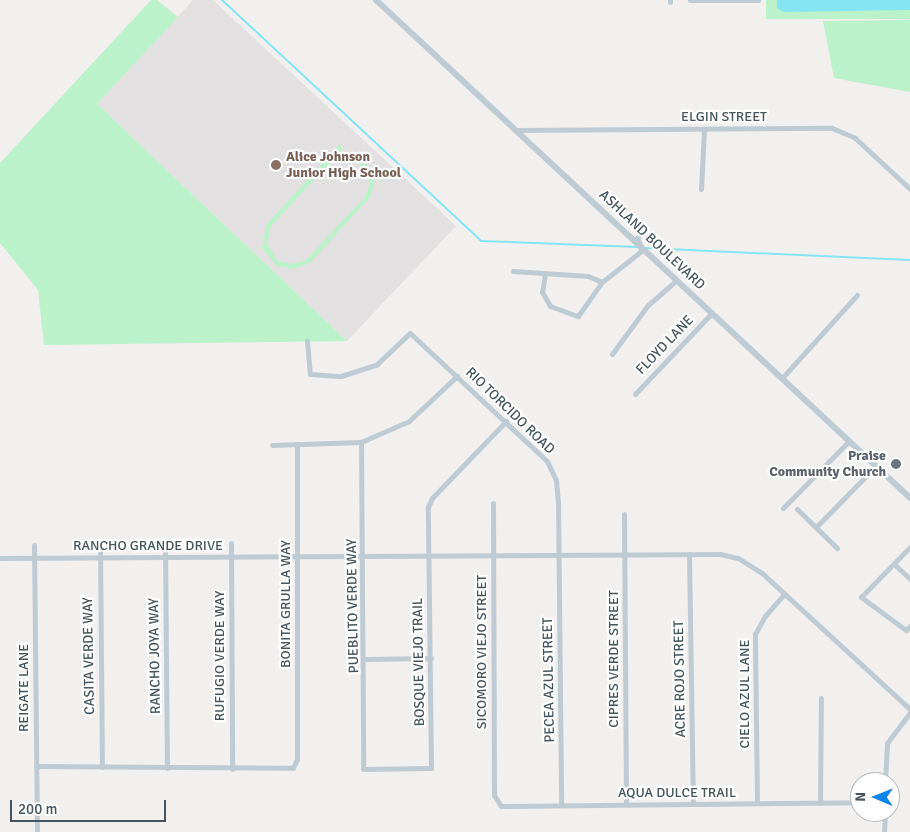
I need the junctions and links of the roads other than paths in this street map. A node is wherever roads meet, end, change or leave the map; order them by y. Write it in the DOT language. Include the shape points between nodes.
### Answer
graph roads {
  1 [pos="376,0"];
  2 [pos="690,0"];
  3 [pos="725,0"];
  4 [pos="758,0"];
  5 [pos="704,129"];
  6 [pos="516,130"];
  7 [pos="701,189"];
  8 [pos="910,189"];
  9 [pos="644,228"];
  10 [pos="642,248"];
  11 [pos="512,271"];
  12 [pos="545,274"];
  13 [pos="677,280"];
  14 [pos="602,282"];
  15 [pos="857,295"];
  16 [pos="712,313"];
  17 [pos="307,341"];
  18 [pos="612,354"];
  19 [pos="457,376"];
  20 [pos="782,378"];
  21 [pos="635,394"];
  22 [pos="506,421"];
  23 [pos="849,441"];
  24 [pos="361,442"];
  25 [pos="272,444"];
  26 [pos="297,444"];
  27 [pos="876,466"];
  28 [pos="910,498"];
  29 [pos="493,503"];
  30 [pos="783,508"];
  31 [pos="797,510"];
  32 [pos="624,514"];
  33 [pos="817,526"];
  34 [pos="231,542"];
  35 [pos="165,544"];
  36 [pos="34,545"];
  37 [pos="100,545"];
  38 [pos="910,547"];
  39 [pos="837,548"];
  40 [pos="559,554"];
  41 [pos="624,554"];
  42 [pos="689,554"];
  43 [pos="428,555"];
  44 [pos="494,555"];
  45 [pos="296,556"];
  46 [pos="364,556"];
  47 [pos="166,557"];
  48 [pos="231,557"];
  49 [pos="0,558"];
  50 [pos="34,558"];
  51 [pos="100,558"];
  52 [pos="894,564"];
  53 [pos="910,578"];
  54 [pos="784,594"];
  55 [pos="910,626"];
  56 [pos="431,658"];
  57 [pos="365,659"];
  58 [pos="821,698"];
  59 [pos="910,711"];
  60 [pos="36,766"];
  61 [pos="102,767"];
  62 [pos="167,768"];
  63 [pos="232,768"];
  64 [pos="363,769"];
  65 [pos="886,772"];
  66 [pos="496,801"];
  67 [pos="850,802"];
  68 [pos="757,803"];
  69 [pos="820,803"];
  70 [pos="626,804"];
  71 [pos="693,804"];
  72 [pos="561,805"];
  73 [pos="37,832"];
  1 -- 6 [label="street, ASHLAND BOULEVARD"];
  2 -- 3 [label="street"];
  3 -- 4 [label="street"];
  5 -- 6 [label="street, ELGIN STREET"];
  5 -- 7 [label="street"];
  5 -- 8 [label="street, ELGIN STREET" via="820,127 841,130 855,138"];
  6 -- 10 [label="street, ASHLAND BOULEVARD"];
  9 -- 10 [label="street" via="637,238"];
  10 -- 13 [label="street, ASHLAND BOULEVARD"];
  10 -- 14 [label="street"];
  11 -- 12 [label="street"];
  12 -- 14 [label="street" via="588,276"];
  12 -- 14 [label="street" via="542,292 550,306 578,316"];
  13 -- 16 [label="street, ASHLAND BOULEVARD"];
  13 -- 18 [label="street" via="648,305"];
  15 -- 20 [label="street"];
  16 -- 20 [label="street, ASHLAND BOULEVARD"];
  16 -- 21 [label="street, FLOYD LANE"];
  17 -- 19 [label="street, RIO TORCIDO ROAD" via="310,374 341,376 366,370 410,333"];
  19 -- 22 [label="street, RIO TORCIDO ROAD"];
  19 -- 24 [label="street" via="409,421"];
  20 -- 23 [label="street, ASHLAND BOULEVARD"];
  22 -- 40 [label="street, RIO TORCIDO ROAD" via="547,461 556,480"];
  22 -- 43 [label="street, BOSQUE VIEJO TRAIL" via="432,498 427,515"];
  23 -- 27 [label="street, ASHLAND BOULEVARD"];
  23 -- 30 [label="street"];
  24 -- 26 [label="street"];
  24 -- 46 [label="street, PUEBLITO VERDE WAY"];
  25 -- 26 [label="street"];
  26 -- 45 [label="street, BONITA GRULLA WAY"];
  27 -- 28 [label="street, ASHLAND BOULEVARD"];
  27 -- 33 [label="street"];
  29 -- 44 [label="street, SICOMORO VIEJO STREET"];
  31 -- 33 [label="street"];
  32 -- 41 [label="street, CIPRES VERDE STREET"];
  33 -- 39 [label="street"];
  34 -- 48 [label="street, RUFUGIO VERDE WAY"];
  35 -- 47 [label="street, RANCHO JOYA WAY"];
  36 -- 50 [label="street, REIGATE LANE"];
  37 -- 51 [label="street, CASITA VERDE WAY"];
  38 -- 52 [label="street"];
  40 -- 41 [label="street, RANCHO GRANDE DRIVE"];
  40 -- 44 [label="street, RANCHO GRANDE DRIVE"];
  40 -- 72 [label="street, PECEA AZUL STREET"];
  41 -- 42 [label="street, RANCHO GRANDE DRIVE"];
  41 -- 70 [label="street, CIPRES VERDE STREET"];
  42 -- 54 [label="street, RANCHO GRANDE DRIVE" via="738,558 762,573"];
  42 -- 71 [label="street, ACRE ROJO STREET"];
  43 -- 44 [label="street, RANCHO GRANDE DRIVE"];
  43 -- 46 [label="street, RANCHO GRANDE DRIVE"];
  43 -- 56 [label="street, BOSQUE VIEJO TRAIL"];
  44 -- 66 [label="street, SICOMORO VIEJO STREET"];
  45 -- 46 [label="street, RANCHO GRANDE DRIVE"];
  45 -- 48 [label="street, RANCHO GRANDE DRIVE"];
  45 -- 63 [label="street, BONITA GRULLA WAY" via="295,764 285,769"];
  46 -- 57 [label="street, PUEBLITO VERDE WAY"];
  47 -- 48 [label="street, RANCHO GRANDE DRIVE"];
  47 -- 51 [label="street, RANCHO GRANDE DRIVE"];
  47 -- 62 [label="street, RANCHO JOYA WAY"];
  48 -- 63 [label="street, RUFUGIO VERDE WAY"];
  49 -- 50 [label="street, RANCHO GRANDE DRIVE"];
  50 -- 51 [label="street, RANCHO GRANDE DRIVE"];
  50 -- 60 [label="street, REIGATE LANE"];
  51 -- 61 [label="street, CASITA VERDE WAY"];
  52 -- 53 [label="street"];
  52 -- 55 [label="street" via="861,597 906,630"];
  54 -- 59 [label="street, RANCHO GRANDE DRIVE"];
  54 -- 68 [label="street, CIELO AZUL LANE" via="755,634"];
  56 -- 57 [label="street"];
  56 -- 64 [label="street, BOSQUE VIEJO TRAIL" via="431,768"];
  57 -- 64 [label="street, PUEBLITO VERDE WAY"];
  58 -- 69 [label="street"];
  59 -- 65 [label="street" via="887,743"];
  60 -- 61 [label="street"];
  60 -- 73 [label="street, REIGATE LANE"];
  61 -- 62 [label="street"];
  62 -- 63 [label="street"];
  66 -- 72 [label="street, AQUA DULCE TRAIL" via="501,806"];
  67 -- 69 [label="street, AQUA DULCE TRAIL"];
  68 -- 69 [label="street, AQUA DULCE TRAIL"];
  68 -- 71 [label="street, AQUA DULCE TRAIL"];
  70 -- 71 [label="street, AQUA DULCE TRAIL"];
  70 -- 72 [label="street, AQUA DULCE TRAIL"];
}
